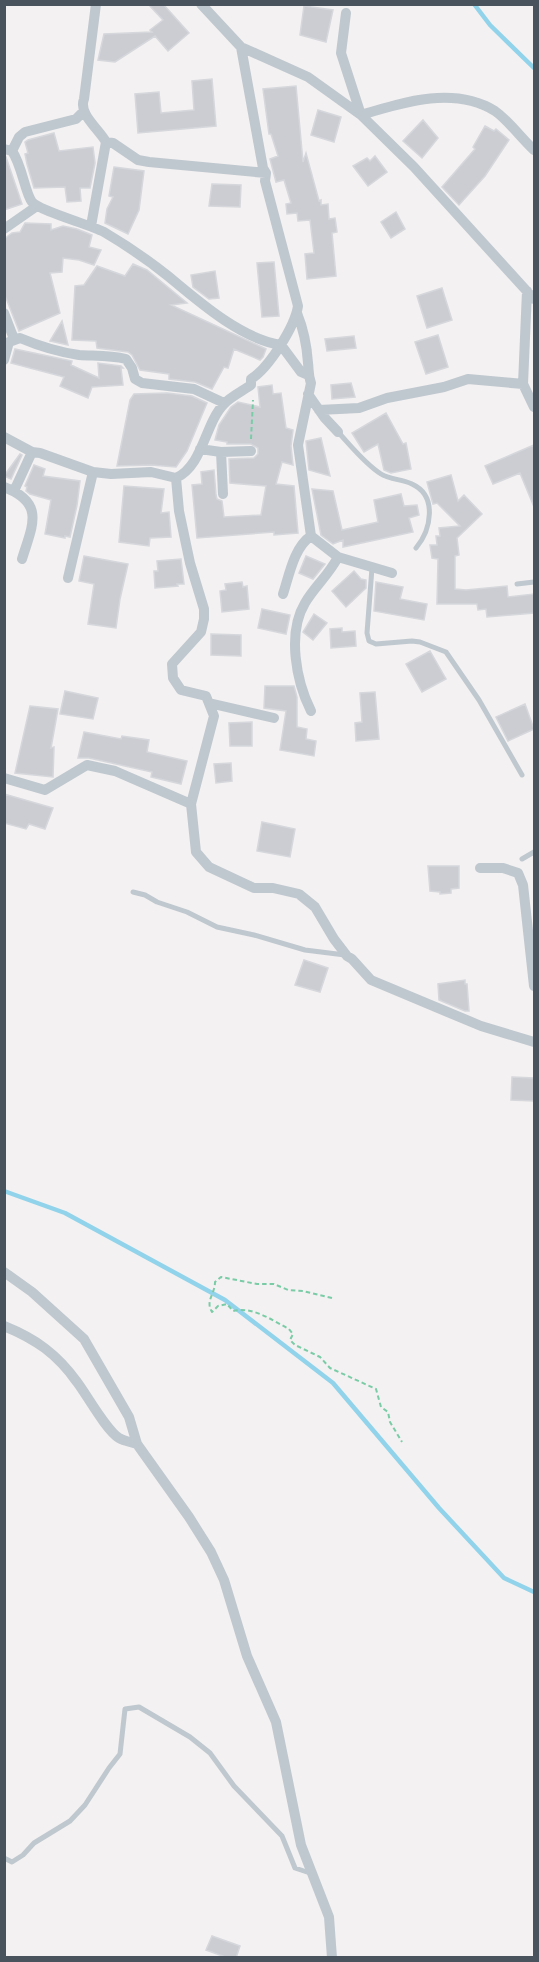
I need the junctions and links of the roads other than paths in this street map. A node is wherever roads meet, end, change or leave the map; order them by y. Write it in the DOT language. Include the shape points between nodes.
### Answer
graph roads {
  1 [pos="96,4"];
  2 [pos="201,4"];
  3 [pos="346,13"];
  4 [pos="241,47"];
  5 [pos="83,112"];
  6 [pos="362,115"];
  7 [pos="106,142"];
  8 [pos="8,150"];
  9 [pos="534,150"];
  10 [pos="266,173"];
  11 [pos="38,206"];
  12 [pos="91,226"];
  13 [pos="4,229"];
  14 [pos="531,295"];
  15 [pos="4,313"];
  16 [pos="297,313"];
  17 [pos="14,339"];
  18 [pos="281,345"];
  19 [pos="4,360"];
  20 [pos="308,375"];
  21 [pos="523,384"];
  22 [pos="308,394"];
  23 [pos="224,403"];
  24 [pos="534,407"];
  25 [pos="320,410"];
  26 [pos="338,432"];
  27 [pos="4,437"];
  28 [pos="200,449"];
  29 [pos="251,451"];
  30 [pos="32,452"];
  31 [pos="221,452"];
  32 [pos="93,472"];
  33 [pos="176,478"];
  34 [pos="9,489"];
  35 [pos="223,494"];
  36 [pos="310,536"];
  37 [pos="416,548"];
  38 [pos="338,557"];
  39 [pos="22,559"];
  40 [pos="372,568"];
  41 [pos="392,573"];
  42 [pos="68,578"];
  43 [pos="534,582"];
  44 [pos="517,584"];
  45 [pos="283,594"];
  46 [pos="209,703"];
  47 [pos="311,711"];
  48 [pos="274,718"];
  49 [pos="522,775"];
  50 [pos="4,778"];
  51 [pos="190,804"];
  52 [pos="534,852"];
  53 [pos="522,859"];
  54 [pos="480,868"];
  55 [pos="133,892"];
  56 [pos="347,956"];
  57 [pos="534,986"];
  58 [pos="534,1042"];
  59 [pos="4,1272"];
  60 [pos="4,1326"];
  61 [pos="136,1444"];
  62 [pos="4,1858"];
  63 [pos="314,1875"];
  64 [pos="332,1958"];
  1 -- 5 [label="street"];
  2 -- 4 [label="street"];
  3 -- 6 [label="street" via="341,53"];
  4 -- 6 [label="street" via="308,77"];
  4 -- 10 [label="street"];
  5 -- 7 [label="street"];
  5 -- 8 [label="street" via="76,119 25,132"];
  6 -- 9 [label="street" via="404,102 471,100 496,112"];
  6 -- 14 [label="street"];
  7 -- 10 [label="street" via="138,160"];
  7 -- 12 [label="street"];
  8 -- 11 [label="street" via="22,171 31,201"];
  10 -- 16 [label="street"];
  11 -- 12 [label="street"];
  11 -- 13 [label="street"];
  12 -- 18 [label="street" via="150,262 218,316"];
  14 -- 21 [label="street"];
  15 -- 17 [label="street"];
  16 -- 18 [label="street"];
  16 -- 20 [label="street"];
  17 -- 19 [label="street" via="9,342"];
  17 -- 23 [label="street" via="63,352 126,359 135,379 142,383 194,389"];
  18 -- 20 [label="street" via="301,372"];
  18 -- 23 [label="street" via="251,379 251,385"];
  20 -- 22 [label="street"];
  21 -- 24 [label="street"];
  21 -- 25 [label="street" via="468,379 359,408"];
  22 -- 25 [label="street"];
  22 -- 36 [label="street" via="298,454"];
  23 -- 28 [label="street"];
  25 -- 26 [label="street"];
  26 -- 37 [label="lane" via="382,474 414,484 425,495 429,521"];
  27 -- 30 [label="street"];
  28 -- 31 [label="street"];
  28 -- 33 [label="street" via="184,475"];
  29 -- 31 [label="street"];
  30 -- 32 [label="street"];
  30 -- 34 [label="street"];
  31 -- 35 [label="street"];
  32 -- 33 [label="street" via="152,472"];
  32 -- 42 [label="street"];
  33 -- 46 [label="street" via="190,563 204,609 201,632 172,664 173,678 181,690 206,696"];
  34 -- 39 [label="street" via="30,504 34,518"];
  36 -- 38 [label="street"];
  36 -- 45 [label="street" via="300,548"];
  38 -- 40 [label="street"];
  38 -- 47 [label="street" via="305,602 299,617 296,666"];
  40 -- 41 [label="street"];
  40 -- 49 [label="lane" via="369,641 420,642 446,652"];
  43 -- 44 [label="lane"];
  46 -- 48 [label="street"];
  46 -- 51 [label="street" via="214,716"];
  50 -- 51 [label="street" via="45,790 87,765 115,771"];
  51 -- 56 [label="street" via="196,852 209,867 254,888 299,894 315,907"];
  52 -- 53 [label="lane"];
  54 -- 57 [label="street" via="518,873 523,885"];
  55 -- 56 [label="lane" via="217,927 305,950"];
  56 -- 58 [label="street" via="371,980 481,1026"];
  59 -- 61 [label="street" via="84,1340 129,1417"];
  60 -- 61 [label="street" via="30,1336 50,1351 117,1437"];
  61 -- 63 [label="street" via="189,1516 224,1580 247,1656 276,1722 301,1845"];
  62 -- 63 [label="lane" via="12,1862 23,1855 34,1843 70,1821 85,1805 120,1754 125,1709 139,1707 210,1753 234,1786 282,1836 295,1868"];
  63 -- 64 [label="street" via="329,1917"];
}
